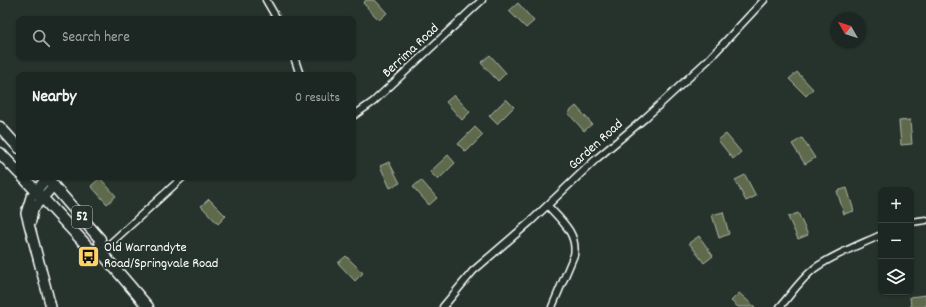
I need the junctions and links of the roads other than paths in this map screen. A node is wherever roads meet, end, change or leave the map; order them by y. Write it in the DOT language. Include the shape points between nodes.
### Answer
graph roads {
  1 [pos="266,0"];
  2 [pos="482,0"];
  3 [pos="764,0"];
  4 [pos="275,16"];
  5 [pos="295,60"];
  6 [pos="299,72"];
  7 [pos="356,114"];
  8 [pos="0,127"];
  9 [pos="16,145"];
  10 [pos="0,153"];
  11 [pos="16,170"];
  12 [pos="26,180"];
  13 [pos="49,180"];
  14 [pos="180,180"];
  15 [pos="38,194"];
  16 [pos="548,206"];
  17 [pos="926,220"];
  18 [pos="914,222"];
  19 [pos="878,236"];
  20 [pos="101,252"];
  21 [pos="52,307"];
  22 [pos="148,307"];
  23 [pos="443,307"];
  24 [pos="552,307"];
  25 [pos="780,307"];
  1 -- 4 [label="street"];
  2 -- 7 [label="street, Berrima Road" via="373,102"];
  3 -- 16 [label="street, Garden Road" via="708,60 595,160"];
  5 -- 6 [label="street"];
  8 -- 9 [label="main road"];
  10 -- 11 [label="main road"];
  12 -- 15 [label="main road, 52"];
  13 -- 15 [label="main road"];
  13 -- 20 [label="main road, 52" via="100,239"];
  14 -- 20 [label="street"];
  15 -- 20 [label="main road, 52" via="90,249"];
  15 -- 21 [label="main road" via="30,224"];
  16 -- 23 [label="street, Garden Road" via="473,271"];
  16 -- 24 [label="street" via="573,236 575,247"];
  17 -- 18 [label="street"];
  19 -- 25 [label="street" via="815,269"];
  20 -- 22 [label="main road, 52"];
}
